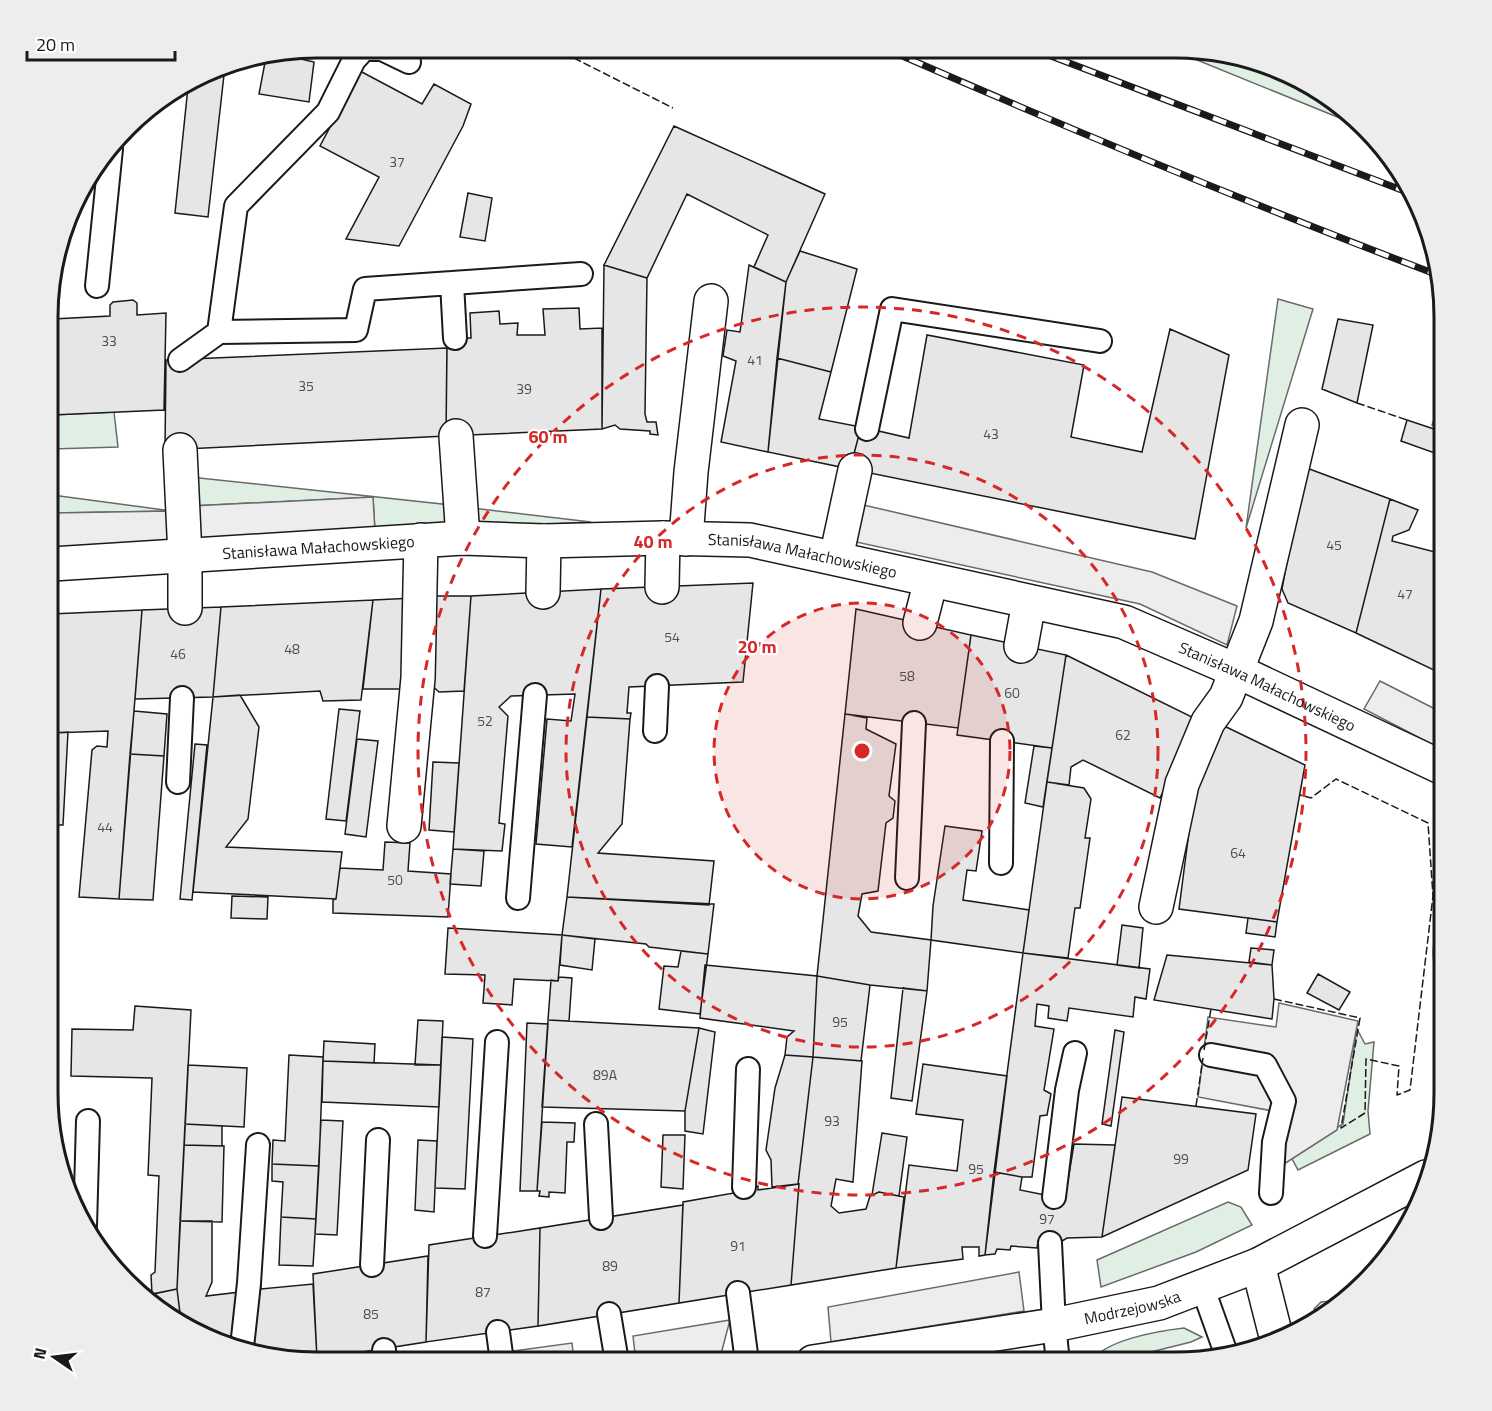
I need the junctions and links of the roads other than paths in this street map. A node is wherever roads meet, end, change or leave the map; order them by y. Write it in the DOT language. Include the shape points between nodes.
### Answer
graph roads {
  1 [pos="356,58"];
  2 [pos="401,58"];
  3 [pos="409,62"];
  4 [pos="110,163"];
  5 [pos="581,274"];
  6 [pos="452,283"];
  7 [pos="97,285"];
  8 [pos="711,301"];
  9 [pos="219,332"];
  10 [pos="455,339"];
  11 [pos="1100,340"];
  12 [pos="180,360"];
  13 [pos="1302,425"];
  14 [pos="867,429"];
  15 [pos="456,436"];
  16 [pos="180,450"];
  17 [pos="855,470"];
  18 [pos="464,538"];
  19 [pos="675,538"];
  20 [pos="421,540"];
  21 [pos="544,541"];
  22 [pos="185,556"];
  23 [pos="836,558"];
  24 [pos="58,564"];
  25 [pos="931,580"];
  26 [pos="662,587"];
  27 [pos="543,592"];
  28 [pos="1029,602"];
  29 [pos="184,608"];
  30 [pos="920,623"];
  31 [pos="1021,646"];
  32 [pos="1237,671"];
  33 [pos="657,686"];
  34 [pos="535,695"];
  35 [pos="182,698"];
  36 [pos="915,723"];
  37 [pos="655,731"];
  38 [pos="1002,741"];
  39 [pos="1434,764"];
  40 [pos="178,782"];
  41 [pos="404,826"];
  42 [pos="1001,863"];
  43 [pos="907,878"];
  44 [pos="518,898"];
  45 [pos="1156,907"];
  46 [pos="497,1042"];
  47 [pos="1075,1053"];
  48 [pos="1211,1055"];
  49 [pos="748,1069"];
  50 [pos="88,1121"];
  51 [pos="596,1124"];
  52 [pos="378,1140"];
  53 [pos="258,1146"];
  54 [pos="1419,1181"];
  55 [pos="744,1187"];
  56 [pos="1271,1192"];
  57 [pos="1054,1197"];
  58 [pos="85,1209"];
  59 [pos="601,1218"];
  60 [pos="485,1236"];
  61 [pos="1050,1243"];
  62 [pos="372,1264"];
  63 [pos="1258,1265"];
  64 [pos="1203,1286"];
  65 [pos="738,1293"];
  66 [pos="609,1314"];
  67 [pos="1054,1325"];
  68 [pos="498,1332"];
  69 [pos="1275,1332"];
  70 [pos="243,1342"];
  71 [pos="1224,1348"];
  72 [pos="501,1352"];
  73 [pos="615,1352"];
  74 [pos="746,1352"];
  75 [pos="900,1352"];
  76 [pos="1057,1352"];
  1 -- 9 [label="lane" via="328,112 236,206"];
  2 -- 3 [label="lane"];
  4 -- 7 [label="lane"];
  5 -- 6 [label="lane"];
  6 -- 9 [label="lane" via="365,289 356,330"];
  6 -- 10 [label="lane"];
  8 -- 19 [label="street" via="691,472"];
  9 -- 12 [label="lane"];
  11 -- 14 [label="lane" via="892,309"];
  13 -- 32 [label="street" via="1256,621"];
  15 -- 18 [label="street"];
  16 -- 22 [label="street"];
  17 -- 23 [label="street"];
  18 -- 20 [label="street, Stanisława Małachowskiego"];
  18 -- 21 [label="street, Stanisława Małachowskiego"];
  19 -- 21 [label="street, Stanisława Małachowskiego"];
  19 -- 23 [label="street, Stanisława Małachowskiego" via="750,540"];
  19 -- 26 [label="street"];
  20 -- 22 [label="street, Stanisława Małachowskiego"];
  20 -- 41 [label="street" via="418,678"];
  21 -- 27 [label="street"];
  22 -- 24 [label="street, Stanisława Małachowskiego"];
  22 -- 29 [label="street"];
  23 -- 25 [label="street, Stanisława Małachowskiego"];
  25 -- 28 [label="street, Stanisława Małachowskiego"];
  25 -- 30 [label="street"];
  28 -- 31 [label="street"];
  28 -- 32 [label="street, Stanisława Małachowskiego" via="1124,622"];
  32 -- 39 [label="street, Stanisława Małachowskiego"];
  32 -- 45 [label="street" via="1226,697 1208,722 1182,784"];
  33 -- 37 [label="lane"];
  34 -- 44 [label="lane"];
  35 -- 40 [label="lane"];
  36 -- 43 [label="lane"];
  38 -- 42 [label="lane"];
  46 -- 60 [label="lane"];
  47 -- 57 [label="lane"];
  48 -- 56 [label="lane" via="1265,1065 1284,1101 1274,1142"];
  49 -- 55 [label="lane"];
  50 -- 58 [label="lane"];
  51 -- 59 [label="lane"];
  52 -- 62 [label="lane"];
  53 -- 70 [label="lane"];
  54 -- 63 [label="street, Modrzejowska"];
  61 -- 67 [label="lane"];
  63 -- 64 [label="street, Modrzejowska"];
  63 -- 69 [label="street"];
  64 -- 67 [label="street, Modrzejowska" via="1159,1303"];
  64 -- 71 [label="lane"];
  65 -- 74 [label="lane"];
  66 -- 73 [label="lane"];
  67 -- 75 [label="street, Modrzejowska"];
  67 -- 76 [label="lane"];
  68 -- 72 [label="lane"];
}
